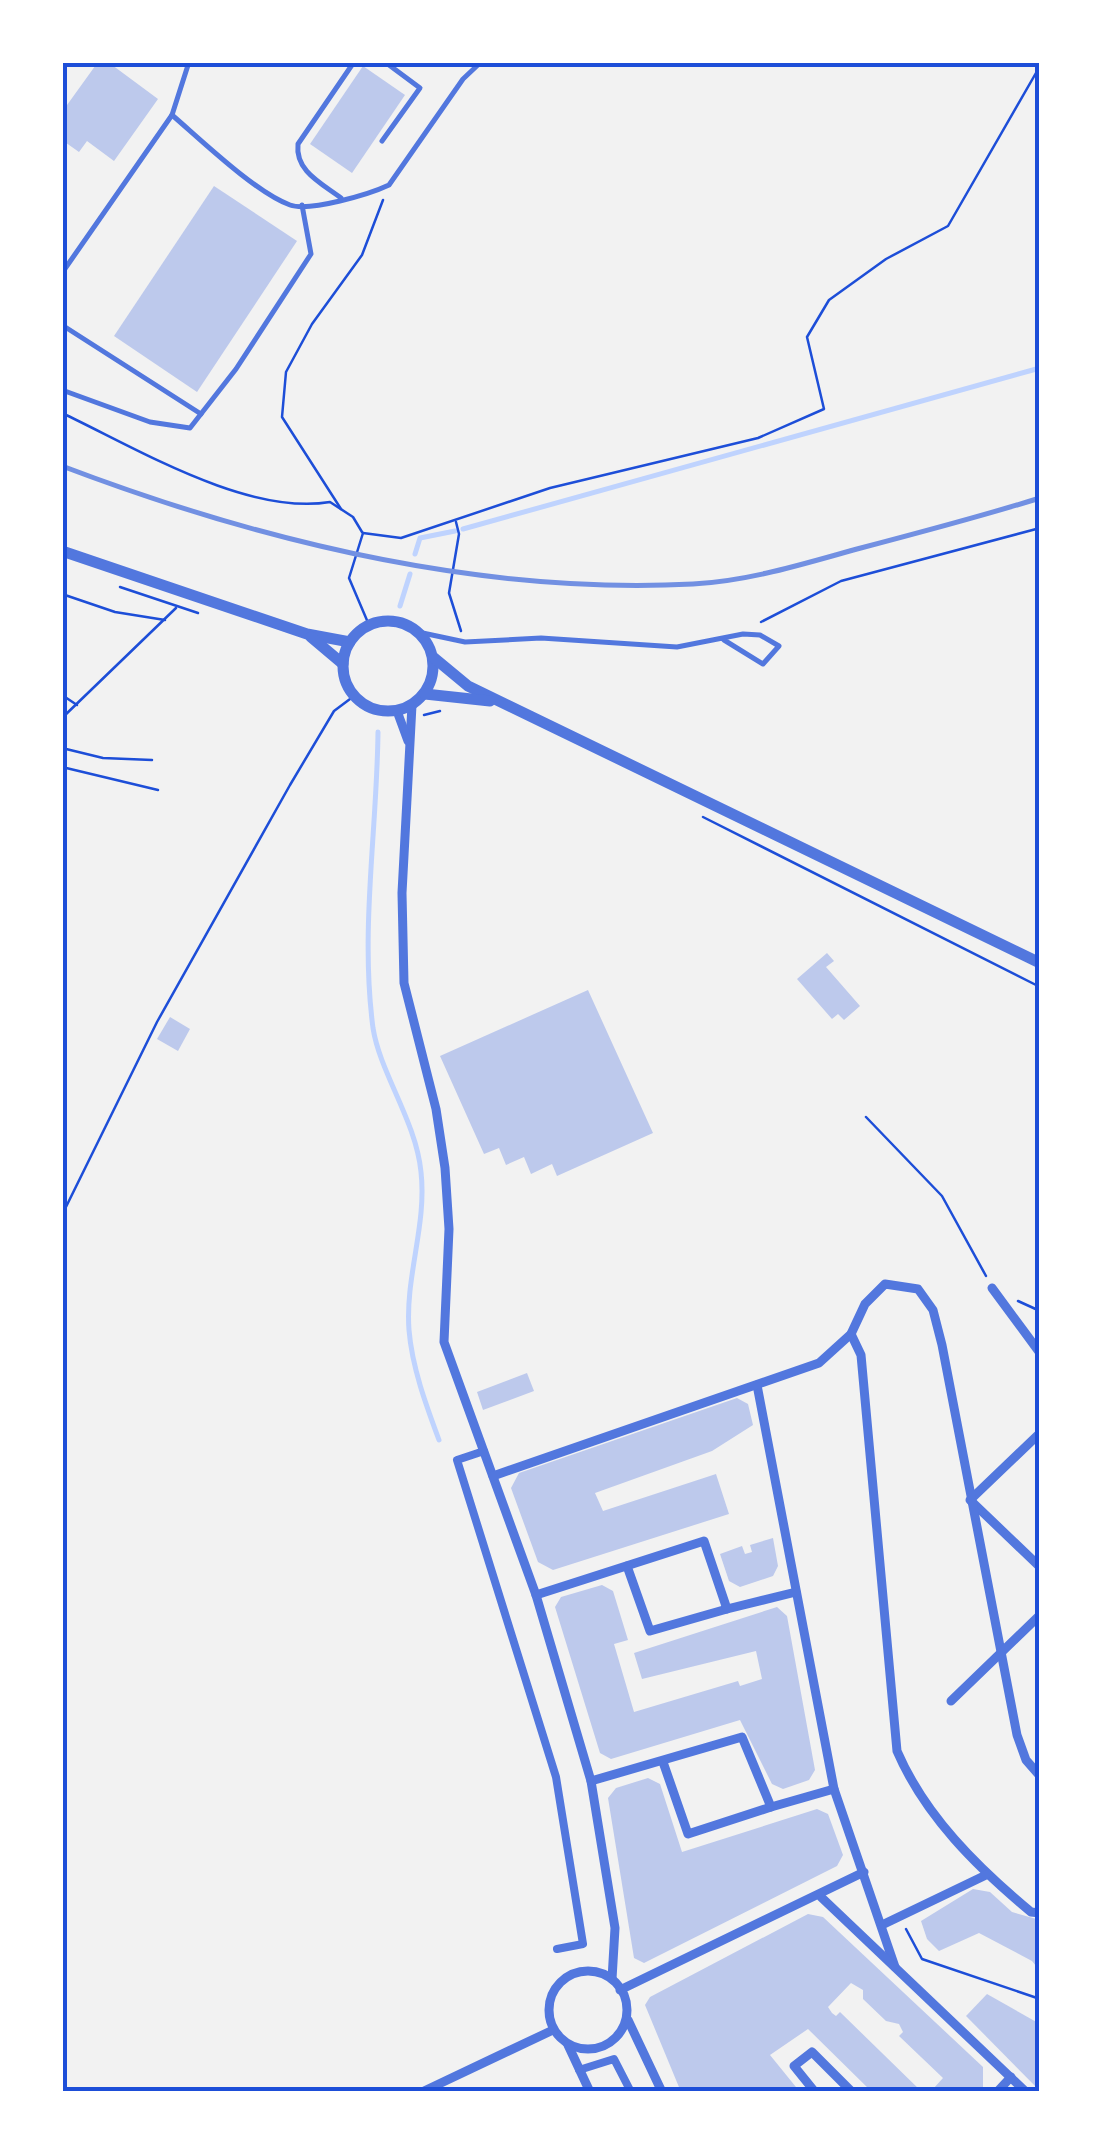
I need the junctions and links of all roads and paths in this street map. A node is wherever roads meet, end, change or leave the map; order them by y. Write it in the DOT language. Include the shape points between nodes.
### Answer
graph roads {
  1 [pos="189,62"];
  2 [pos="354,62"];
  3 [pos="385,62"];
  4 [pos="481,62"];
  5 [pos="1040,66"];
  6 [pos="172,115"];
  7 [pos="382,141"];
  8 [pos="389,185"];
  9 [pos="341,198"];
  10 [pos="302,205"];
  11 [pos="62,273"];
  12 [pos="62,325"];
  13 [pos="62,390"];
  14 [pos="62,413"];
  15 [pos="201,414"];
  16 [pos="341,509"];
  17 [pos="456,521"];
  18 [pos="1040,528"];
  19 [pos="363,533"];
  20 [pos="62,550"];
  21 [pos="62,594"];
  22 [pos="176,608"];
  23 [pos="167,620"];
  24 [pos="368,625"];
  25 [pos="418,632"];
  26 [pos="307,634"];
  27 [pos="742,634"];
  28 [pos="724,640"];
  29 [pos="350,642"];
  30 [pos="465,642"];
  31 [pos="433,657"];
  32 [pos="343,664"];
  33 [pos="425,694"];
  34 [pos="62,695"];
  35 [pos="354,696"];
  36 [pos="500,702"];
  37 [pos="412,705"];
  38 [pos="78,706"];
  39 [pos="448,708"];
  40 [pos="397,711"];
  41 [pos="62,718"];
  42 [pos="421,727"];
  43 [pos="408,743"];
  44 [pos="62,748"];
  45 [pos="152,760"];
  46 [pos="62,766"];
  47 [pos="158,790"];
  48 [pos="694,813"];
  49 [pos="1040,963"];
  50 [pos="1040,988"];
  51 [pos="866,1117"];
  52 [pos="62,1215"];
  53 [pos="992,1288"];
  54 [pos="1040,1311"];
  55 [pos="851,1334"];
  56 [pos="1040,1352"];
  57 [pos="758,1386"];
  58 [pos="1040,1433"];
  59 [pos="484,1450"];
  60 [pos="493,1476"];
  61 [pos="970,1500"];
  62 [pos="627,1566"];
  63 [pos="1040,1567"];
  64 [pos="796,1592"];
  65 [pos="536,1594"];
  66 [pos="727,1609"];
  67 [pos="1040,1615"];
  68 [pos="998,1656"];
  69 [pos="951,1701"];
  70 [pos="662,1762"];
  71 [pos="1040,1776"];
  72 [pos="592,1780"];
  73 [pos="834,1788"];
  74 [pos="770,1808"];
  75 [pos="864,1872"];
  76 [pos="986,1874"];
  77 [pos="821,1897"];
  78 [pos="1040,1913"];
  79 [pos="898,1914"];
  80 [pos="884,1924"];
  81 [pos="557,1950"];
  82 [pos="895,1967"];
  83 [pos="612,1979"];
  84 [pos="620,1990"];
  85 [pos="1040,1998"];
  86 [pos="628,2020"];
  87 [pos="553,2030"];
  88 [pos="568,2045"];
  89 [pos="579,2070"];
  90 [pos="1011,2077"];
  91 [pos="422,2092"];
  92 [pos="590,2092"];
  93 [pos="631,2092"];
  94 [pos="662,2092"];
  95 [pos="815,2092"];
  96 [pos="852,2092"];
  97 [pos="997,2092"];
  98 [pos="1026,2092"];
  1 -- 6 [label="lane"];
  2 -- 9 [label="lane" via="298,144 296,158"];
  3 -- 7 [label="lane" via="420,88"];
  4 -- 8 [label="lane"];
  5 -- 17 [label="path" via="948,226 829,300 807,337 824,409 758,438 550,488"];
  6 -- 10 [label="lane" via="244,174 292,206"];
  6 -- 11 [label="lane"];
  8 -- 9 [label="lane"];
  8 -- 16 [label="path" via="362,255 286,372 282,418"];
  9 -- 10 [label="lane"];
  10 -- 15 [label="lane" via="310,254"];
  12 -- 15 [label="lane"];
  13 -- 15 [label="lane" via="150,422 190,428"];
  14 -- 16 [label="path" via="200,478 262,497 330,502"];
  16 -- 19 [label="path"];
  17 -- 19 [label="path" via="401,538"];
  17 -- 30 [label="path" via="449,593"];
  18 -- 27 [label="path" via="842,580"];
  19 -- 24 [label="path" via="349,578"];
  20 -- 26 [label="street"];
  21 -- 23 [label="path"];
  22 -- 23 [label="path"];
  23 -- 38 [label="path"];
  24 -- 25 [label="street" via="397,622"];
  24 -- 29 [label="street"];
  25 -- 30 [label="lane"];
  25 -- 31 [label="street"];
  26 -- 29 [label="street"];
  26 -- 32 [label="street"];
  27 -- 28 [label="lane"];
  27 -- 28 [label="lane" via="779,646 763,664"];
  28 -- 30 [label="lane" via="677,647 541,638"];
  29 -- 32 [label="street"];
  31 -- 33 [label="street"];
  31 -- 36 [label="street"];
  32 -- 35 [label="street"];
  33 -- 36 [label="street"];
  33 -- 37 [label="street"];
  34 -- 38 [label="path"];
  35 -- 40 [label="street" via="377,710"];
  35 -- 52 [label="path" via="325,726 156,1022"];
  36 -- 49 [label="street"];
  37 -- 40 [label="street"];
  37 -- 43 [label="street"];
  38 -- 41 [label="path"];
  39 -- 42 [label="path" via="424,715"];
  40 -- 43 [label="street"];
  43 -- 59 [label="street" via="404,983 446,1168 444,1342"];
  44 -- 45 [label="path"];
  46 -- 47 [label="path"];
  48 -- 50 [label="path"];
  51 -- 53 [label="path" via="942,1196"];
  53 -- 54 [label="path"];
  53 -- 56 [label="street"];
  55 -- 57 [label="street" via="819,1363"];
  55 -- 61 [label="street" via="865,1304 885,1284 918,1289 933,1310 942,1346"];
  55 -- 76 [label="street" via="860,1356 897,1751 913,1788"];
  57 -- 60 [label="street"];
  57 -- 64 [label="street"];
  58 -- 61 [label="street"];
  59 -- 60 [label="street"];
  59 -- 81 [label="street" via="457,1460 556,1776 583,1944"];
  60 -- 65 [label="street"];
  61 -- 63 [label="street"];
  61 -- 68 [label="street"];
  62 -- 65 [label="street"];
  62 -- 66 [label="street" via="650,1630"];
  62 -- 66 [label="street" via="704,1541"];
  64 -- 66 [label="street"];
  64 -- 73 [label="street"];
  65 -- 72 [label="street"];
  67 -- 68 [label="street"];
  68 -- 69 [label="street"];
  68 -- 71 [label="street" via="1017,1736"];
  70 -- 72 [label="street"];
  70 -- 74 [label="street" via="742,1738"];
  70 -- 74 [label="street" via="688,1834"];
  72 -- 83 [label="street" via="616,1928"];
  73 -- 74 [label="street"];
  73 -- 75 [label="street"];
  75 -- 77 [label="street"];
  75 -- 80 [label="street"];
  76 -- 78 [label="street"];
  76 -- 79 [label="street"];
  77 -- 82 [label="street"];
  77 -- 84 [label="street"];
  79 -- 80 [label="street"];
  79 -- 85 [label="path" via="922,1959"];
  80 -- 82 [label="street"];
  82 -- 90 [label="street"];
  83 -- 84 [label="street"];
  83 -- 87 [label="street" via="586,1970 557,1985 550,1999"];
  84 -- 86 [label="street"];
  86 -- 88 [label="street" via="606,2046"];
  86 -- 94 [label="street"];
  87 -- 88 [label="street"];
  87 -- 91 [label="street"];
  88 -- 89 [label="street"];
  89 -- 92 [label="street"];
  89 -- 93 [label="street" via="614,2059"];
  90 -- 97 [label="street"];
  90 -- 98 [label="street"];
  95 -- 96 [label="street" via="794,2066 812,2052"];
}
